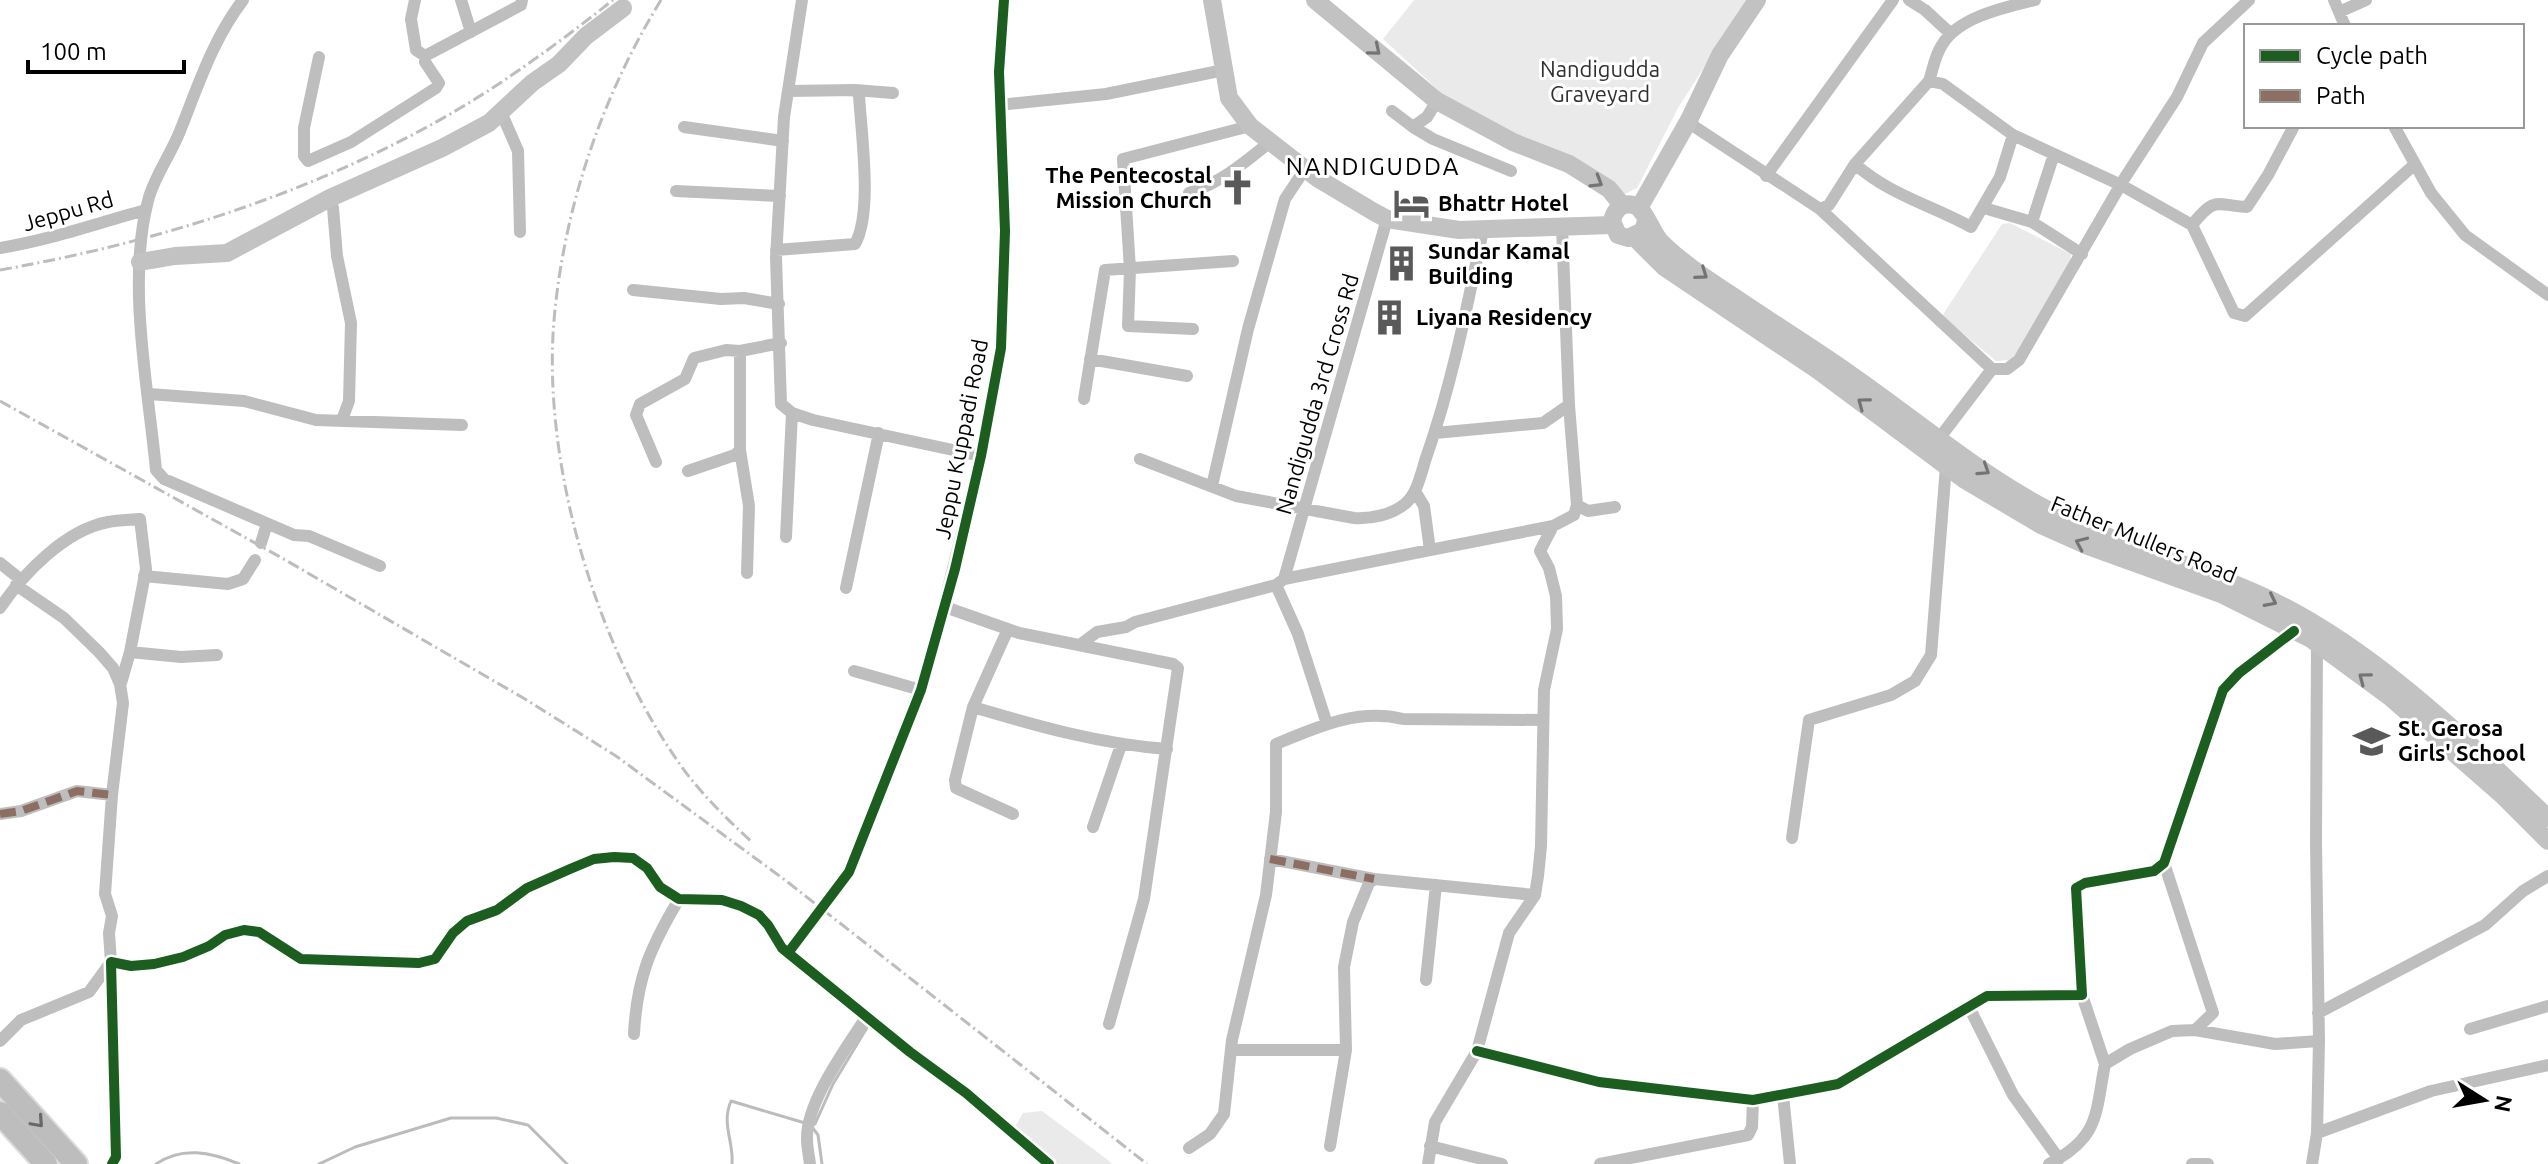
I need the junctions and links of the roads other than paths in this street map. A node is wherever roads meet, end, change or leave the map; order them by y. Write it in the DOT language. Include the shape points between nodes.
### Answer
graph roads {
  1 [pos="243,0"];
  2 [pos="415,0"];
  3 [pos="461,0"];
  4 [pos="522,0"];
  5 [pos="802,0"];
  6 [pos="1004,0"];
  7 [pos="1212,0"];
  8 [pos="1315,0"];
  9 [pos="1757,0"];
  10 [pos="1893,0"];
  11 [pos="1909,0"];
  12 [pos="2035,0"];
  13 [pos="2249,0"];
  14 [pos="2366,0"];
  15 [pos="2337,6"];
  16 [pos="623,8"];
  17 [pos="471,32"];
  18 [pos="1951,34"];
  19 [pos="425,56"];
  20 [pos="319,57"];
  21 [pos="1224,70"];
  22 [pos="1929,81"];
  23 [pos="855,90"];
  24 [pos="788,91"];
  25 [pos="893,93"];
  26 [pos="1437,101"];
  27 [pos="999,105"];
  28 [pos="1392,111"];
  29 [pos="501,112"];
  30 [pos="1689,120"];
  31 [pos="1250,126"];
  32 [pos="684,127"];
  33 [pos="1413,127"];
  34 [pos="2293,128"];
  35 [pos="2395,128"];
  36 [pos="2013,135"];
  37 [pos="783,141"];
  38 [pos="1270,142"];
  39 [pos="2054,154"];
  40 [pos="1855,164"];
  41 [pos="2414,165"];
  42 [pos="1305,169"];
  43 [pos="1511,171"];
  44 [pos="1766,176"];
  45 [pos="2121,185"];
  46 [pos="676,191"];
  47 [pos="1189,193"];
  48 [pos="780,196"];
  49 [pos="330,198"];
  50 [pos="1984,208"];
  51 [pos="1820,209"];
  52 [pos="146,210"];
  53 [pos="1636,211"];
  54 [pos="1387,219"];
  55 [pos="2032,222"];
  56 [pos="1612,225"];
  57 [pos="2192,225"];
  58 [pos="1562,227"];
  59 [pos="1483,230"];
  60 [pos="520,232"];
  61 [pos="1634,237"];
  62 [pos="0,248"];
  63 [pos="776,250"];
  64 [pos="2082,254"];
  65 [pos="1233,261"];
  66 [pos="140,262"];
  67 [pos="1130,269"];
  68 [pos="633,290"];
  69 [pos="2548,295"];
  70 [pos="779,304"];
  71 [pos="1193,329"];
  72 [pos="781,343"];
  73 [pos="740,351"];
  74 [pos="1090,359"];
  75 [pos="1992,369"];
  76 [pos="1187,376"];
  77 [pos="149,394"];
  78 [pos="1084,399"];
  79 [pos="1569,405"];
  80 [pos="792,413"];
  81 [pos="342,420"];
  82 [pos="462,425"];
  83 [pos="879,433"];
  84 [pos="1435,433"];
  85 [pos="1938,440"];
  86 [pos="740,450"];
  87 [pos="981,456"];
  88 [pos="1140,459"];
  89 [pos="656,462"];
  90 [pos="1946,466"];
  91 [pos="688,471"];
  92 [pos="1212,486"];
  93 [pos="1415,491"];
  94 [pos="1577,505"];
  95 [pos="1615,507"];
  96 [pos="1305,508"];
  97 [pos="267,524"];
  98 [pos="1553,526"];
  99 [pos="786,537"];
  100 [pos="261,543"];
  101 [pos="1430,550"];
  102 [pos="255,560"];
  103 [pos="0,563"];
  104 [pos="380,566"];
  105 [pos="747,573"];
  106 [pos="144,576"];
  107 [pos="18,582"];
  108 [pos="1280,582"];
  109 [pos="846,588"];
  110 [pos="945,607"];
  111 [pos="0,608"];
  112 [pos="1008,629"];
  113 [pos="2294,631"];
  114 [pos="2320,636"];
  115 [pos="1081,644"];
  116 [pos="130,652"];
  117 [pos="217,655"];
  118 [pos="854,671"];
  119 [pos="120,686"];
  120 [pos="921,690"];
  121 [pos="973,707"];
  122 [pos="1542,720"];
  123 [pos="1327,724"];
  124 [pos="1121,745"];
  125 [pos="1167,749"];
  126 [pos="112,795"];
  127 [pos="0,814"];
  128 [pos="1013,814"];
  129 [pos="2548,818"];
  130 [pos="869,823"];
  131 [pos="1093,827"];
  132 [pos="1792,838"];
  133 [pos="2548,841"];
  134 [pos="1270,859"];
  135 [pos="2164,863"];
  136 [pos="2548,876"];
  137 [pos="1374,879"];
  138 [pos="1436,885"];
  139 [pos="1535,895"];
  140 [pos="679,899"];
  141 [pos="797,941"];
  142 [pos="788,953"];
  143 [pos="111,962"];
  144 [pos="1426,980"];
  145 [pos="2082,995"];
  146 [pos="2548,1006"];
  147 [pos="1969,1007"];
  148 [pos="2318,1013"];
  149 [pos="867,1016"];
  150 [pos="1109,1024"];
  151 [pos="2470,1029"];
  152 [pos="2195,1030"];
  153 [pos="634,1034"];
  154 [pos="0,1041"];
  155 [pos="2319,1041"];
  156 [pos="1231,1050"];
  157 [pos="1346,1050"];
  158 [pos="1477,1051"];
  159 [pos="2105,1064"];
  160 [pos="2548,1065"];
  161 [pos="0,1080"];
  162 [pos="1783,1095"];
  163 [pos="1753,1100"];
  164 [pos="0,1113"];
  165 [pos="2317,1133"];
  166 [pos="1330,1146"];
  167 [pos="1430,1146"];
  168 [pos="1189,1148"];
  169 [pos="1668,1158"];
  170 [pos="2054,1162"];
  171 [pos="46,1164"];
  172 [pos="76,1164"];
  173 [pos="112,1164"];
  174 [pos="810,1164"];
  175 [pos="1049,1164"];
  176 [pos="1428,1164"];
  177 [pos="1502,1164"];
  178 [pos="1600,1164"];
  179 [pos="1790,1164"];
  180 [pos="2192,1164"];
  181 [pos="2208,1164"];
  182 [pos="2312,1164"];
  1 -- 52 [label="street" via="199,78"];
  2 -- 19 [label="street" via="411,19 416,50"];
  3 -- 17 [label="street"];
  4 -- 17 [label="street"];
  5 -- 24 [label="street"];
  6 -- 27 [label="street, Jeppu Kuppadi Road"];
  7 -- 21 [label="main road"];
  8 -- 26 [label="main road, one-way"];
  9 -- 30 [label="main road" via="1720,55"];
  10 -- 44 [label="street"];
  11 -- 18 [label="street"];
  12 -- 18 [label="street" via="1974,20"];
  13 -- 45 [label="street" via="2203,43 2177,97"];
  14 -- 15 [label="street"];
  16 -- 29 [label="main road"];
  17 -- 19 [label="street"];
  18 -- 22 [label="street"];
  19 -- 20 [label="street" via="439,83 436,88 351,142 308,161 304,128"];
  21 -- 27 [label="street" via="1106,94"];
  21 -- 31 [label="main road" via="1229,98"];
  22 -- 36 [label="street" via="1943,84"];
  22 -- 40 [label="street"];
  23 -- 24 [label="street"];
  23 -- 25 [label="street"];
  23 -- 63 [label="street" via="862,231 855,244"];
  24 -- 37 [label="street"];
  26 -- 33 [label="street"];
  26 -- 53 [label="main road, one-way" via="1513,142 1569,164"];
  27 -- 87 [label="street, Jeppu Kuppadi Road" via="1005,231 1001,348"];
  28 -- 33 [label="street"];
  29 -- 49 [label="main road" via="442,148"];
  29 -- 60 [label="street" via="518,151"];
  30 -- 44 [label="street"];
  30 -- 53 [label="main road"];
  31 -- 38 [label="main road"];
  31 -- 67 [label="street" via="1123,159"];
  32 -- 37 [label="street"];
  33 -- 43 [label="street"];
  34 -- 57 [label="street" via="2247,207 2216,203"];
  35 -- 41 [label="street"];
  36 -- 39 [label="street"];
  36 -- 50 [label="street"];
  37 -- 48 [label="street"];
  38 -- 42 [label="main road"];
  38 -- 47 [label="street" via="1236,171"];
  39 -- 45 [label="street"];
  39 -- 55 [label="street"];
  40 -- 50 [label="street" via="1880,183 1971,227"];
  40 -- 51 [label="street" via="1829,205"];
  41 -- 57 [label="street" via="2245,316 2234,313"];
  41 -- 69 [label="street" via="2471,242"];
  42 -- 54 [label="main road"];
  42 -- 92 [label="street" via="1285,199"];
  44 -- 51 [label="street"];
  45 -- 57 [label="street"];
  45 -- 64 [label="street"];
  46 -- 48 [label="street"];
  48 -- 63 [label="street"];
  49 -- 66 [label="main road" via="227,253"];
  49 -- 81 [label="street" via="351,323 349,401"];
  50 -- 55 [label="street"];
  51 -- 75 [label="street"];
  52 -- 62 [label="street, Jeppu Rd" via="39,242"];
  52 -- 66 [label="street"];
  53 -- 56 [label="main road" via="1615,211"];
  53 -- 61 [label="main road" via="1643,231"];
  53 -- 85 [label="main road, one-way" via="1684,262"];
  54 -- 59 [label="main road"];
  54 -- 96 [label="street, Nandigudda 3rd Cross Rd"];
  55 -- 64 [label="street"];
  56 -- 58 [label="main road"];
  56 -- 61 [label="main road" via="1618,235"];
  58 -- 59 [label="main road"];
  58 -- 79 [label="street"];
  59 -- 84 [label="street"];
  90 -- 61 [label="main road, Father Mullers Road, one-way" via="1819,371 1664,267"];
  63 -- 70 [label="street"];
  64 -- 75 [label="street" via="2019,360 2007,369"];
  65 -- 67 [label="street"];
  66 -- 77 [label="street"];
  67 -- 71 [label="street" via="1128,326"];
  67 -- 74 [label="street" via="1105,270"];
  68 -- 70 [label="street"];
  70 -- 72 [label="street"];
  72 -- 73 [label="street"];
  72 -- 80 [label="street" via="781,404"];
  73 -- 86 [label="street"];
  73 -- 89 [label="street" via="694,358 685,379 640,404 636,415"];
  74 -- 76 [label="street"];
  74 -- 78 [label="street"];
  75 -- 85 [label="street"];
  77 -- 81 [label="street" via="244,401 316,420"];
  77 -- 97 [label="street" via="159,475"];
  79 -- 84 [label="street" via="1543,423"];
  79 -- 94 [label="street"];
  80 -- 83 [label="street"];
  80 -- 99 [label="street"];
  81 -- 82 [label="street"];
  83 -- 87 [label="street"];
  83 -- 109 [label="street"];
  84 -- 93 [label="street"];
  85 -- 114 [label="main road, one-way" via="2053,512 2261,595"];
  86 -- 91 [label="street"];
  86 -- 105 [label="street" via="749,506"];
  87 -- 110 [label="street, Jeppu Kuppadi Road"];
  88 -- 92 [label="street"];
  113 -- 90 [label="main road, Father Mullers Road, one-way" via="2221,594 2041,525"];
  90 -- 132 [label="street" via="1931,655 1915,681 1891,695 1809,720"];
  92 -- 96 [label="street" via="1236,496"];
  93 -- 96 [label="street" via="1406,503 1371,519"];
  93 -- 101 [label="street" via="1424,506"];
  94 -- 95 [label="street" via="1588,511"];
  94 -- 98 [label="street" via="1574,515"];
  96 -- 108 [label="street, Nandigudda 3rd Cross Rd"];
  97 -- 100 [label="street"];
  97 -- 104 [label="street"];
  98 -- 101 [label="street"];
  98 -- 122 [label="street" via="1540,551 1556,596 1557,629"];
  101 -- 108 [label="street"];
  102 -- 106 [label="street" via="243,579 228,584"];
  103 -- 107 [label="street"];
  106 -- 107 [label="street" via="140,519 106,522 77,533"];
  106 -- 116 [label="street"];
  107 -- 111 [label="street"];
  107 -- 119 [label="street" via="99,652"];
  108 -- 115 [label="street" via="1097,632"];
  108 -- 123 [label="street"];
  110 -- 112 [label="street"];
  110 -- 120 [label="street, Jeppu Kuppadi Road"];
  112 -- 115 [label="street"];
  112 -- 121 [label="street"];
  113 -- 114 [label="main road, Father Mullers Road"];
  113 -- 135 [label="street" via="2223,690"];
  114 -- 129 [label="main road" via="2341,639 2405,690"];
  133 -- 114 [label="main road, Father Mullers Road, one-way"];
  114 -- 148 [label="street"];
  115 -- 125 [label="street" via="1178,668"];
  116 -- 117 [label="street"];
  116 -- 119 [label="street"];
  118 -- 120 [label="street"];
  119 -- 126 [label="street" via="123,703"];
  120 -- 130 [label="street, Jeppu Kuppadi Road"];
  121 -- 124 [label="street"];
  121 -- 128 [label="street" via="956,788"];
  122 -- 123 [label="street" via="1403,719 1386,714"];
  122 -- 139 [label="street" via="1541,846"];
  123 -- 134 [label="street" via="1276,744"];
  124 -- 125 [label="street"];
  124 -- 131 [label="street"];
  125 -- 150 [label="street" via="1144,899"];
  126 -- 127 [label="street" via="77,791"];
  126 -- 143 [label="street" via="105,894 112,916"];
  134 -- 137 [label="street"];
  134 -- 156 [label="street"];
  135 -- 145 [label="street" via="2154,871 2076,888"];
  135 -- 152 [label="street" via="2213,1013"];
  136 -- 148 [label="street" via="2485,925"];
  137 -- 138 [label="street"];
  137 -- 157 [label="street" via="1353,922 1344,967"];
  138 -- 139 [label="street"];
  138 -- 144 [label="street"];
  139 -- 158 [label="street" via="1509,933"];
  140 -- 142 [label="street" via="741,906 759,915"];
  140 -- 143 [label="street" via="633,858 594,859 467,921 435,959 419,963 301,959 259,932 244,930 154,964"];
  140 -- 153 [label="street" via="641,977"];
  141 -- 142 [label="street"];
  142 -- 149 [label="street"];
  143 -- 154 [label="street" via="89,992 21,1020"];
  143 -- 173 [label="street" via="116,1157"];
  145 -- 147 [label="street" via="1987,996"];
  145 -- 159 [label="street"];
  146 -- 151 [label="street"];
  147 -- 162 [label="street" via="1838,1084"];
  147 -- 170 [label="street"];
  148 -- 155 [label="street"];
  149 -- 174 [label="street" via="827,1079 809,1124"];
  149 -- 175 [label="street"];
  152 -- 155 [label="street" via="2275,1044"];
  152 -- 159 [label="street" via="2172,1031"];
  155 -- 165 [label="street"];
  156 -- 157 [label="street"];
  156 -- 168 [label="street" via="1224,1114 1210,1134"];
  157 -- 166 [label="street"];
  158 -- 163 [label="street" via="1599,1082"];
  158 -- 167 [label="street" via="1435,1122"];
  159 -- 170 [label="street" via="2095,1118 2084,1141"];
  160 -- 165 [label="street" via="2431,1091"];
  161 -- 172 [label="highway, one-way"];
  162 -- 163 [label="street"];
  162 -- 179 [label="street"];
  163 -- 169 [label="street" via="1748,1135"];
  164 -- 171 [label="highway"];
  165 -- 182 [label="street"];
  167 -- 176 [label="street"];
  167 -- 177 [label="street"];
  169 -- 178 [label="street"];
  180 -- 181 [label="street"];
}
